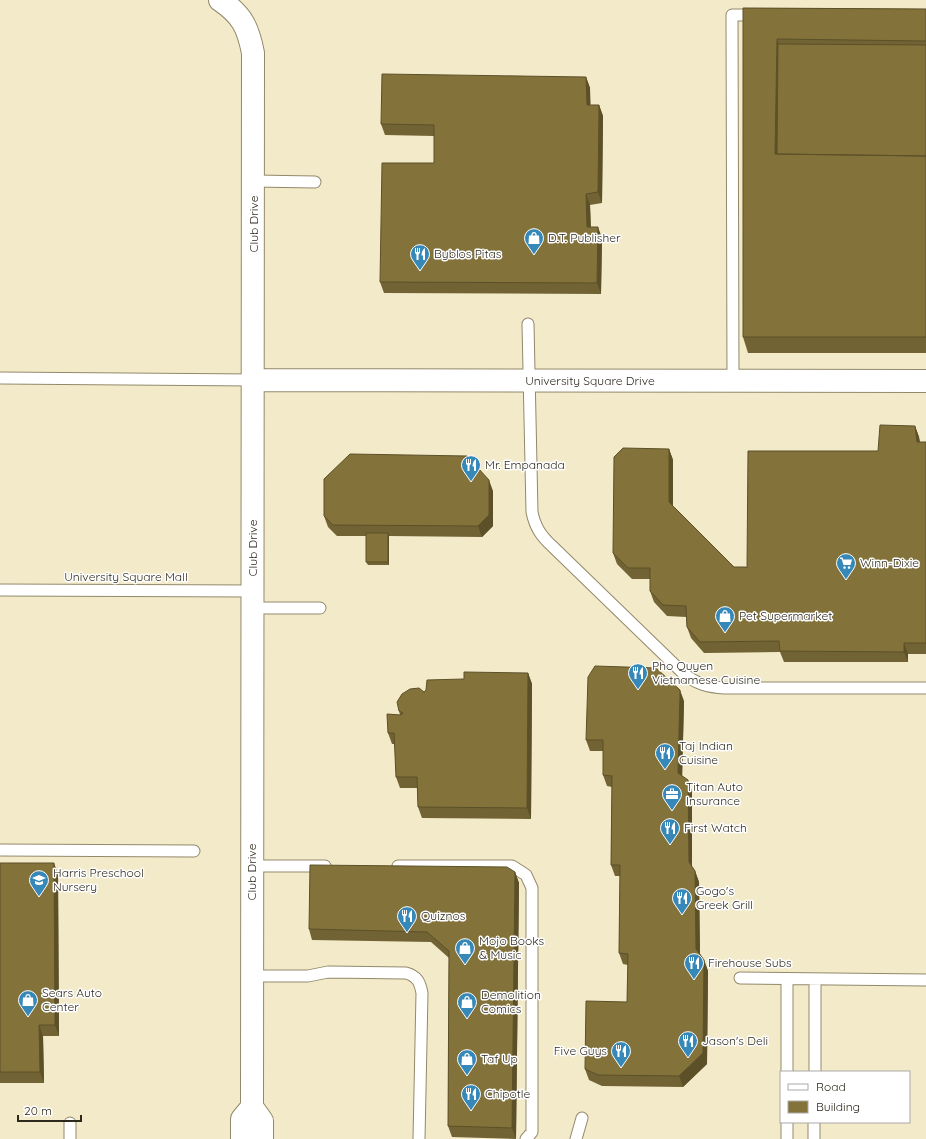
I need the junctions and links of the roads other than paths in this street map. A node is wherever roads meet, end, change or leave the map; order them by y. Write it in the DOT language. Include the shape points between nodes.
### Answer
graph roads {
  1 [pos="220,0"];
  2 [pos="771,15"];
  3 [pos="254,181"];
  4 [pos="315,182"];
  5 [pos="528,324"];
  6 [pos="0,378"];
  7 [pos="254,380"];
  8 [pos="530,381"];
  9 [pos="733,381"];
  10 [pos="926,381"];
  11 [pos="0,590"];
  12 [pos="252,599"];
  13 [pos="320,608"];
  14 [pos="926,688"];
  15 [pos="0,850"];
  16 [pos="194,851"];
  17 [pos="252,866"];
  18 [pos="333,866"];
  19 [pos="388,866"];
  20 [pos="252,976"];
  21 [pos="740,978"];
  22 [pos="787,978"];
  23 [pos="815,979"];
  24 [pos="926,980"];
  25 [pos="787,1071"];
  26 [pos="815,1071"];
  27 [pos="252,1107"];
  28 [pos="582,1118"];
  29 [pos="70,1123"];
  30 [pos="787,1123"];
  31 [pos="814,1123"];
  32 [pos="70,1139"];
  33 [pos="242,1139"];
  34 [pos="262,1139"];
  35 [pos="420,1139"];
  36 [pos="526,1139"];
  37 [pos="576,1139"];
  38 [pos="787,1139"];
  39 [pos="814,1139"];
  1 -- 3 [label="street, Club Drive" via="233,9 244,22 253,52"];
  2 -- 9 [label="lane" via="732,15"];
  3 -- 4 [label="lane"];
  3 -- 7 [label="street, Club Drive"];
  5 -- 8 [label="lane"];
  6 -- 7 [label="lane"];
  7 -- 8 [label="street, University Square Drive"];
  7 -- 12 [label="street, Club Drive"];
  8 -- 9 [label="street, University Square Drive"];
  8 -- 14 [label="lane" via="534,524 541,535 598,593 693,681 725,688"];
  9 -- 10 [label="street, University Square Drive"];
  11 -- 12 [label="lane, University Square Mall"];
  12 -- 13 [label="lane, University Square Mall"];
  12 -- 17 [label="street, Club Drive"];
  15 -- 16 [label="lane"];
  17 -- 18 [label="lane"];
  17 -- 20 [label="street, Club Drive"];
  19 -- 36 [label="lane" via="512,866 526,875 532,888 532,1132"];
  20 -- 27 [label="street, Club Drive"];
  20 -- 35 [label="lane" via="308,976 328,972 413,974 418,979 422,993"];
  21 -- 22 [label="lane"];
  22 -- 23 [label="lane"];
  22 -- 25 [label="lane"];
  23 -- 24 [label="lane"];
  23 -- 26 [label="lane"];
  27 -- 33 [label="street" via="242,1119"];
  27 -- 34 [label="street" via="262,1121"];
  28 -- 37 [label="lane"];
  29 -- 32 [label="lane"];
  30 -- 38 [label="lane"];
  31 -- 39 [label="lane"];
}
